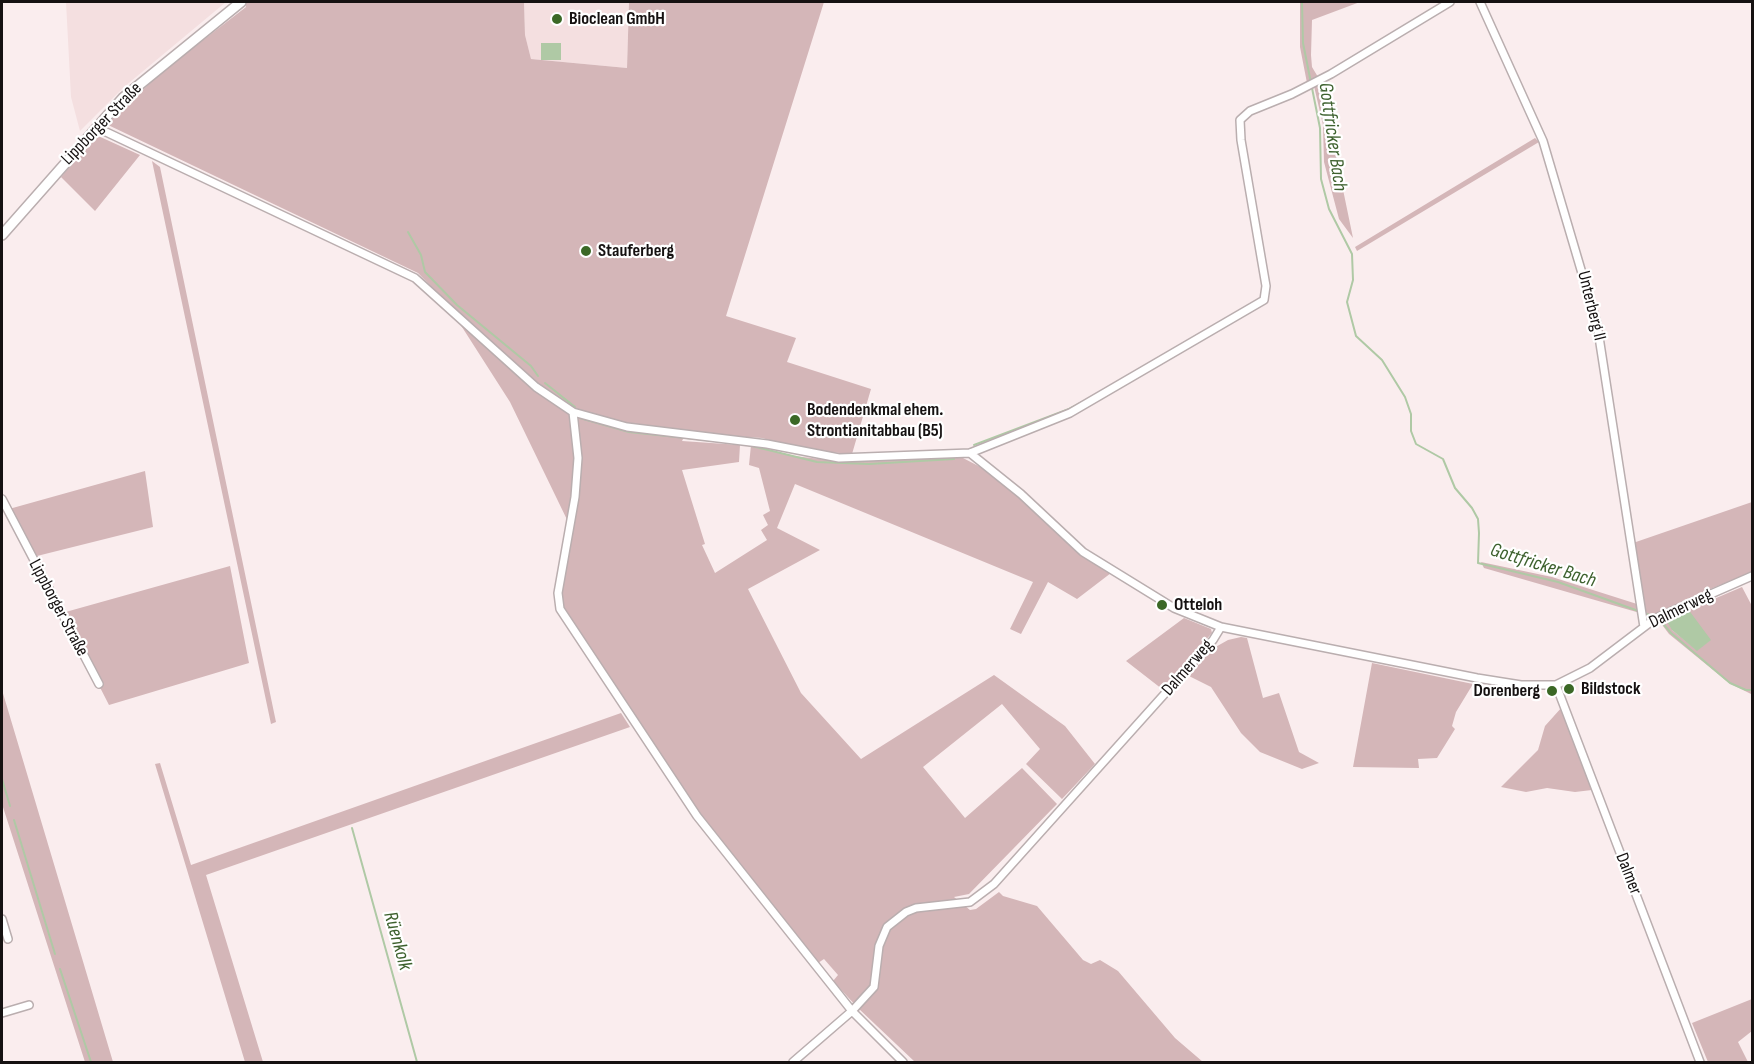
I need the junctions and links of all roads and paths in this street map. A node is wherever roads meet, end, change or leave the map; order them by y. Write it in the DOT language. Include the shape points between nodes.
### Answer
graph roads {
  1 [pos="239,2"];
  2 [pos="1450,2"];
  3 [pos="1480,2"];
  4 [pos="94,130"];
  5 [pos="2,235"];
  6 [pos="573,412"];
  7 [pos="970,453"];
  8 [pos="2,499"];
  9 [pos="1752,576"];
  10 [pos="1221,627"];
  11 [pos="1644,627"];
  12 [pos="99,684"];
  13 [pos="1556,685"];
  14 [pos="2,919"];
  15 [pos="8,939"];
  16 [pos="28,1005"];
  17 [pos="852,1011"];
  18 [pos="2,1013"];
  19 [pos="793,1062"];
  20 [pos="903,1062"];
  21 [pos="1700,1062"];
  1 -- 4 [label="street, Lippborger Straße" via="123,98"];
  2 -- 7 [label="street" via="1331,74 1250,111 1240,120 1266,286 1264,300 1070,413"];
  3 -- 11 [label="street, Unterberg II" via="1543,141 1597,324"];
  4 -- 5 [label="street, Lippborger Straße"];
  4 -- 6 [label="street" via="104,130 415,278 536,387"];
  6 -- 7 [label="street" via="627,427 767,444 839,458"];
  6 -- 17 [label="street" via="578,458 558,593 560,609 697,816"];
  7 -- 10 [label="street" via="1083,552 1164,603"];
  8 -- 12 [label="street, Lippborger Straße"];
  9 -- 11 [label="street, Dalmerweg" via="1664,614"];
  10 -- 13 [label="street, Dalmerweg" via="1477,678 1521,685"];
  10 -- 17 [label="street, Dalmerweg" via="994,884 970,902 916,908 887,927 879,946 874,987"];
  11 -- 13 [label="street, Dalmerweg" via="1590,668"];
  13 -- 21 [label="street, Dalmer"];
  14 -- 15 [label="street"];
  16 -- 18 [label="street"];
  17 -- 19 [label="street, Dalmerweg"];
  17 -- 20 [label="street"];
}
